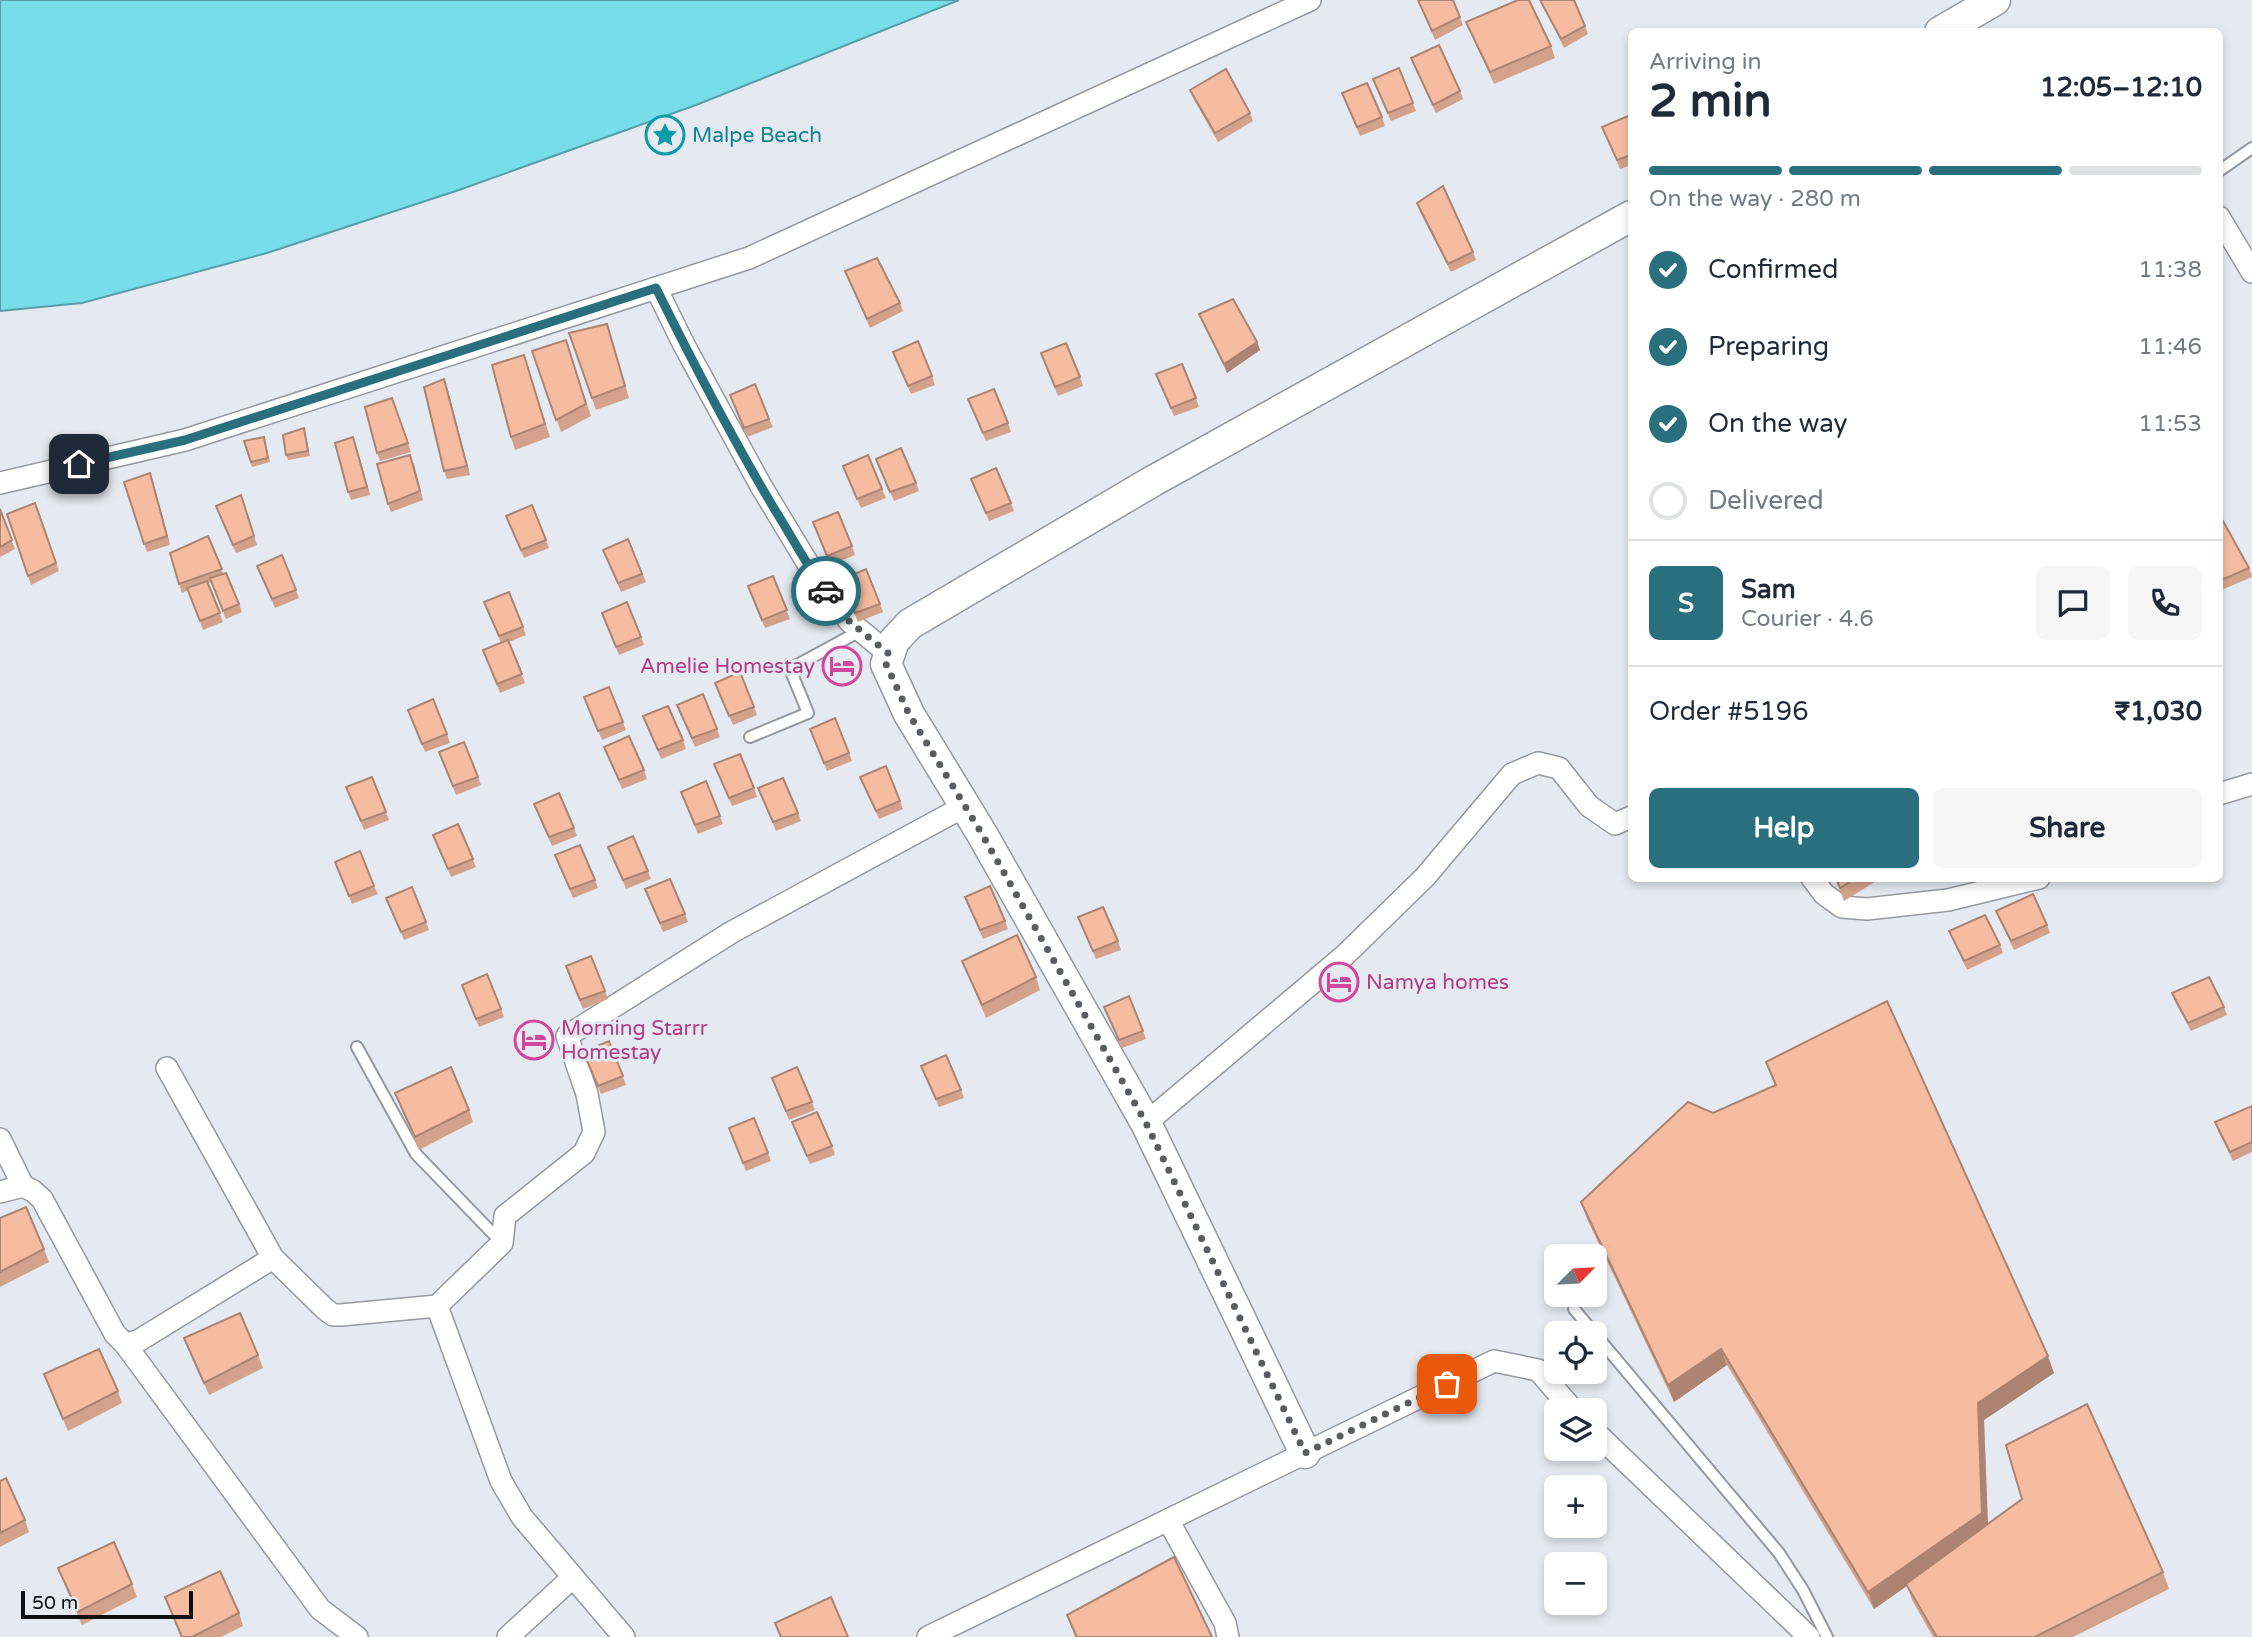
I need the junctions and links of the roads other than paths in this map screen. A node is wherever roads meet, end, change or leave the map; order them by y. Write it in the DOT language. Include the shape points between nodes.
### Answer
graph roads {
  1 [pos="1310,0"];
  2 [pos="1995,0"];
  3 [pos="1947,28"];
  4 [pos="2252,148"];
  5 [pos="2223,168"];
  6 [pos="1628,218"];
  7 [pos="2223,224"];
  8 [pos="2252,272"];
  9 [pos="656,288"];
  10 [pos="0,483"];
  11 [pos="860,631"];
  12 [pos="889,654"];
  13 [pos="750,737"];
  14 [pos="2252,784"];
  15 [pos="2223,793"];
  16 [pos="965,806"];
  17 [pos="1628,818"];
  18 [pos="1815,882"];
  19 [pos="2022,882"];
  20 [pos="357,1047"];
  21 [pos="167,1068"];
  22 [pos="1146,1123"];
  23 [pos="0,1139"];
  24 [pos="23,1186"];
  25 [pos="0,1192"];
  26 [pos="502,1243"];
  27 [pos="273,1258"];
  28 [pos="437,1306"];
  29 [pos="1574,1309"];
  30 [pos="125,1344"];
  31 [pos="1562,1398"];
  32 [pos="1607,1443"];
  33 [pos="1305,1453"];
  34 [pos="1168,1520"];
  35 [pos="573,1577"];
  36 [pos="357,1637"];
  37 [pos="508,1637"];
  38 [pos="624,1637"];
  39 [pos="928,1637"];
  40 [pos="1228,1637"];
  41 [pos="1809,1637"];
  42 [pos="1827,1637"];
  1 -- 9 [label="street" via="749,258"];
  2 -- 3 [label="street"];
  4 -- 5 [label="lane"];
  6 -- 12 [label="street" via="1153,481 933,610 910,624"];
  7 -- 8 [label="street"];
  9 -- 10 [label="street" via="185,440"];
  9 -- 11 [label="street" via="761,486 816,577"];
  11 -- 12 [label="street"];
  11 -- 13 [label="lane" via="790,669 808,713"];
  12 -- 16 [label="street" via="886,664 909,714"];
  14 -- 15 [label="street"];
  16 -- 22 [label="street"];
  16 -- 26 [label="street" via="732,932 567,1036 587,1094 594,1132 584,1153 505,1216"];
  17 -- 22 [label="street" via="1615,824 1589,806 1559,768 1538,763 1512,774 1425,877 1344,956"];
  18 -- 19 [label="street" via="1842,907 1867,909 1948,900"];
  20 -- 26 [label="lane" via="416,1154"];
  21 -- 27 [label="street"];
  22 -- 33 [label="street"];
  23 -- 24 [label="street"];
  24 -- 25 [label="street"];
  24 -- 30 [label="street" via="42,1199 115,1334"];
  26 -- 28 [label="street"];
  27 -- 28 [label="street" via="332,1315"];
  27 -- 30 [label="street" via="138,1341"];
  28 -- 35 [label="street" via="501,1481 522,1517"];
  29 -- 42 [label="lane" via="1779,1553"];
  30 -- 36 [label="street" via="320,1609"];
  31 -- 33 [label="street" via="1538,1370 1494,1361"];
  32 -- 41 [label="street"];
  33 -- 34 [label="street"];
  34 -- 39 [label="street"];
  34 -- 40 [label="street"];
  35 -- 37 [label="street"];
  35 -- 38 [label="street"];
}
